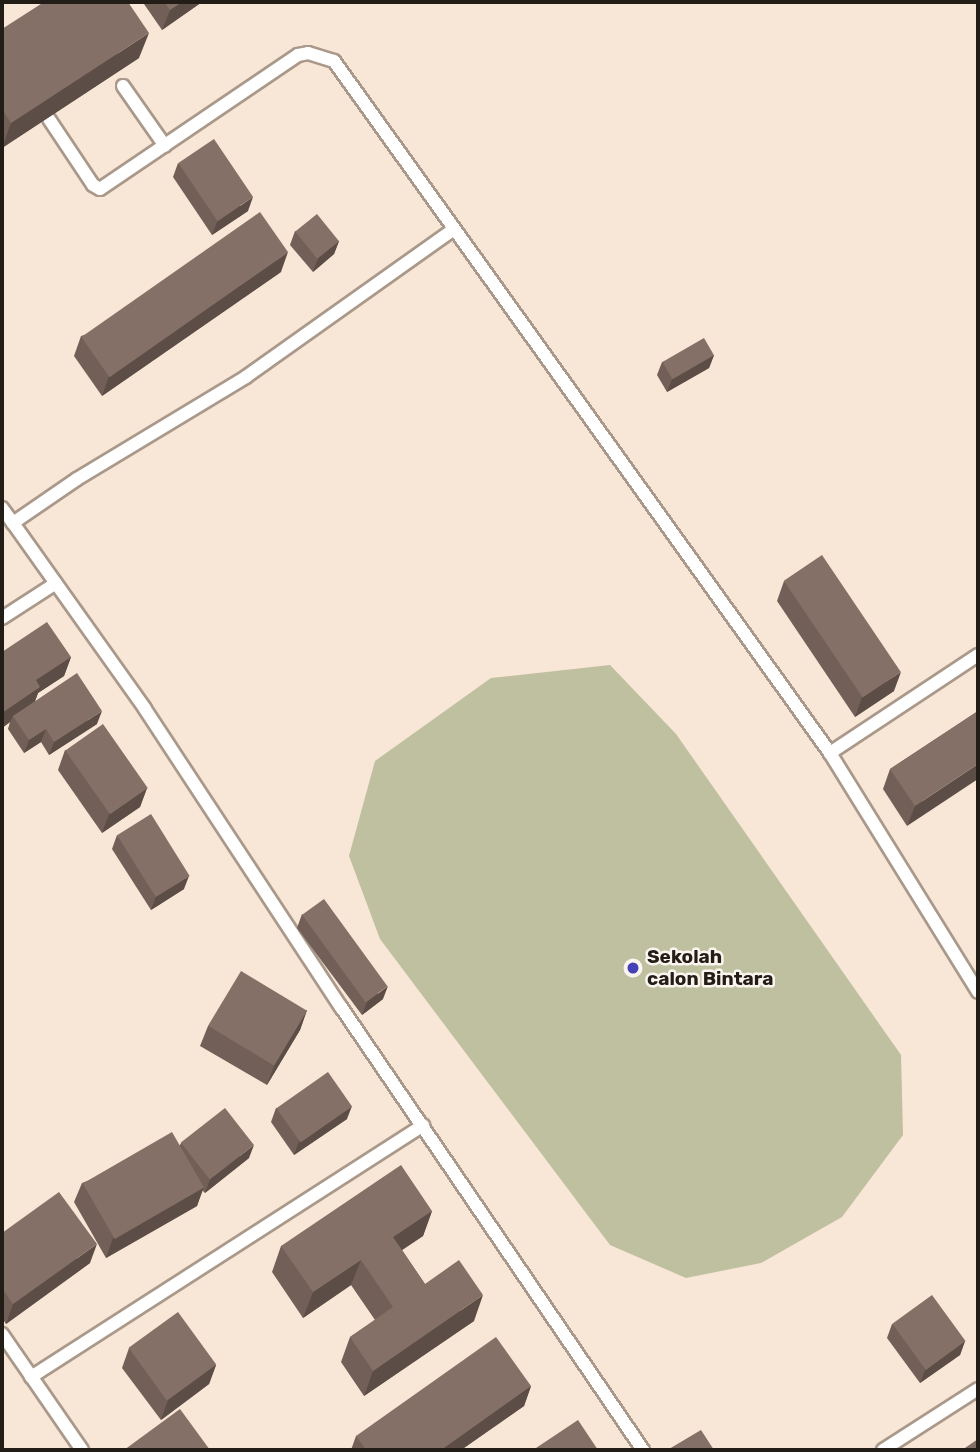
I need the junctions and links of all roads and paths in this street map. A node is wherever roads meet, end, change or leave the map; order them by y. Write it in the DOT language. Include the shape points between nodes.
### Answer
graph roads {
  1 [pos="123,86"];
  2 [pos="49,119"];
  3 [pos="165,146"];
  4 [pos="454,229"];
  5 [pos="2,508"];
  6 [pos="13,523"];
  7 [pos="56,583"];
  8 [pos="2,618"];
  9 [pos="978,655"];
  10 [pos="830,753"];
  11 [pos="978,992"];
  12 [pos="423,1125"];
  13 [pos="2,1334"];
  14 [pos="31,1377"];
  15 [pos="978,1389"];
  16 [pos="82,1450"];
  17 [pos="643,1450"];
  18 [pos="883,1450"];
  1 -- 3 [label="lane"];
  2 -- 3 [label="lane" via="98,189"];
  3 -- 4 [label="lane" via="298,55 315,54 334,61"];
  4 -- 6 [label="lane" via="246,377 77,478"];
  4 -- 10 [label="lane"];
  5 -- 6 [label="lane"];
  6 -- 7 [label="lane"];
  7 -- 8 [label="lane"];
  7 -- 12 [label="lane"];
  9 -- 10 [label="lane"];
  10 -- 11 [label="lane"];
  12 -- 14 [label="lane"];
  12 -- 17 [label="lane"];
  13 -- 14 [label="lane"];
  14 -- 16 [label="lane"];
  15 -- 18 [label="lane"];
}
